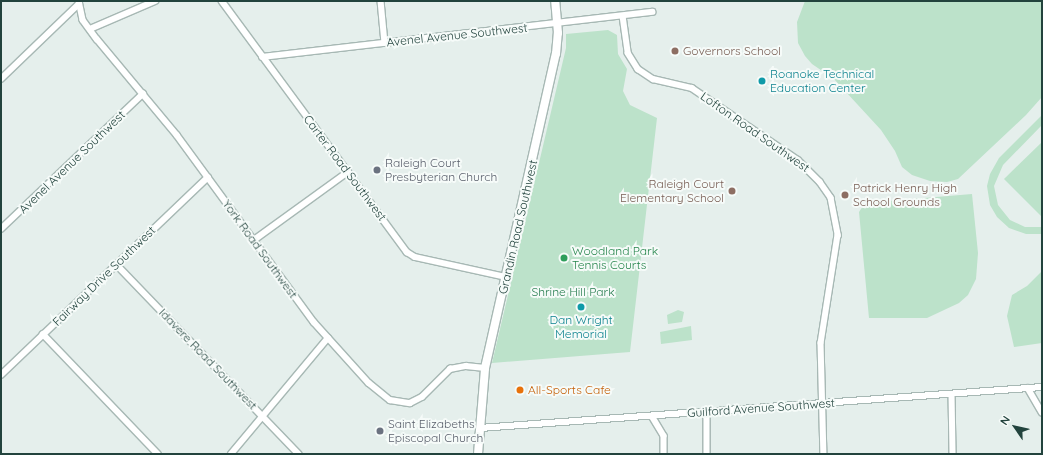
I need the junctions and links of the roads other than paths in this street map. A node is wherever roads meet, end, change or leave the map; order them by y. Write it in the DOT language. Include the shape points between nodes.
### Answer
graph roads {
  1 [pos="154,1"];
  2 [pos="222,1"];
  3 [pos="381,1"];
  4 [pos="555,1"];
  5 [pos="79,3"];
  6 [pos="652,12"];
  7 [pos="623,16"];
  8 [pos="557,23"];
  9 [pos="90,29"];
  10 [pos="385,43"];
  11 [pos="262,57"];
  12 [pos="1,79"];
  13 [pos="143,94"];
  14 [pos="348,172"];
  15 [pos="208,177"];
  16 [pos="1,230"];
  17 [pos="254,240"];
  18 [pos="117,265"];
  19 [pos="506,277"];
  20 [pos="44,334"];
  21 [pos="328,338"];
  22 [pos="485,368"];
  23 [pos="1,375"];
  24 [pos="1042,387"];
  25 [pos="1028,388"];
  26 [pos="952,394"];
  27 [pos="823,404"];
  28 [pos="707,412"];
  29 [pos="1042,412"];
  30 [pos="652,416"];
  31 [pos="263,417"];
  32 [pos="480,428"];
  33 [pos="158,454"];
  34 [pos="231,454"];
  35 [pos="299,454"];
  36 [pos="478,454"];
  37 [pos="664,454"];
  38 [pos="707,454"];
  39 [pos="824,454"];
  40 [pos="953,454"];
  1 -- 9 [label="street"];
  2 -- 11 [label="street, Carter Road Southwest"];
  3 -- 10 [label="street"];
  4 -- 8 [label="street, Grandin Road Southwest"];
  5 -- 9 [label="street, York Road Southwest" via="83,20"];
  5 -- 12 [label="street"];
  6 -- 7 [label="street, Avenel Avenue Southwest"];
  7 -- 8 [label="street, Avenel Avenue Southwest"];
  7 -- 27 [label="street, Lofton Road Southwest" via="628,53 644,74 659,81 692,88 798,160 820,182 831,198 838,235 821,343"];
  8 -- 10 [label="street, Avenel Avenue Southwest"];
  8 -- 19 [label="street, Grandin Road Southwest" via="556,54"];
  9 -- 13 [label="street, York Road Southwest"];
  10 -- 11 [label="street, Avenel Avenue Southwest"];
  11 -- 14 [label="street, Carter Road Southwest"];
  13 -- 15 [label="street, York Road Southwest"];
  13 -- 16 [label="street, Avenel Avenue Southwest"];
  14 -- 17 [label="street"];
  14 -- 19 [label="street, Carter Road Southwest" via="411,255"];
  15 -- 17 [label="street, York Road Southwest"];
  15 -- 18 [label="street, Fairway Drive Southwest"];
  17 -- 21 [label="street, York Road Southwest"];
  18 -- 20 [label="street, Fairway Drive Southwest"];
  18 -- 31 [label="street, Idavere Road Southwest"];
  19 -- 22 [label="street, Grandin Road Southwest"];
  20 -- 23 [label="street, Fairway Drive Southwest"];
  20 -- 33 [label="street"];
  21 -- 22 [label="street, York Road Southwest" via="369,383 396,403 410,403 422,397 450,369 466,366"];
  21 -- 31 [label="street"];
  22 -- 32 [label="street, Grandin Road Southwest"];
  24 -- 25 [label="street, Guilford Avenue Southwest"];
  25 -- 26 [label="street, Guilford Avenue Southwest"];
  25 -- 29 [label="street"];
  26 -- 27 [label="street, Guilford Avenue Southwest"];
  26 -- 40 [label="street"];
  27 -- 28 [label="street, Guilford Avenue Southwest"];
  27 -- 39 [label="street, Lofton Road Southwest"];
  28 -- 30 [label="street, Guilford Avenue Southwest"];
  28 -- 38 [label="street"];
  30 -- 32 [label="street, Guilford Avenue Southwest"];
  30 -- 37 [label="street" via="664,436"];
  31 -- 34 [label="street"];
  31 -- 35 [label="street, Idavere Road Southwest"];
  32 -- 36 [label="street, Grandin Road Southwest"];
}
